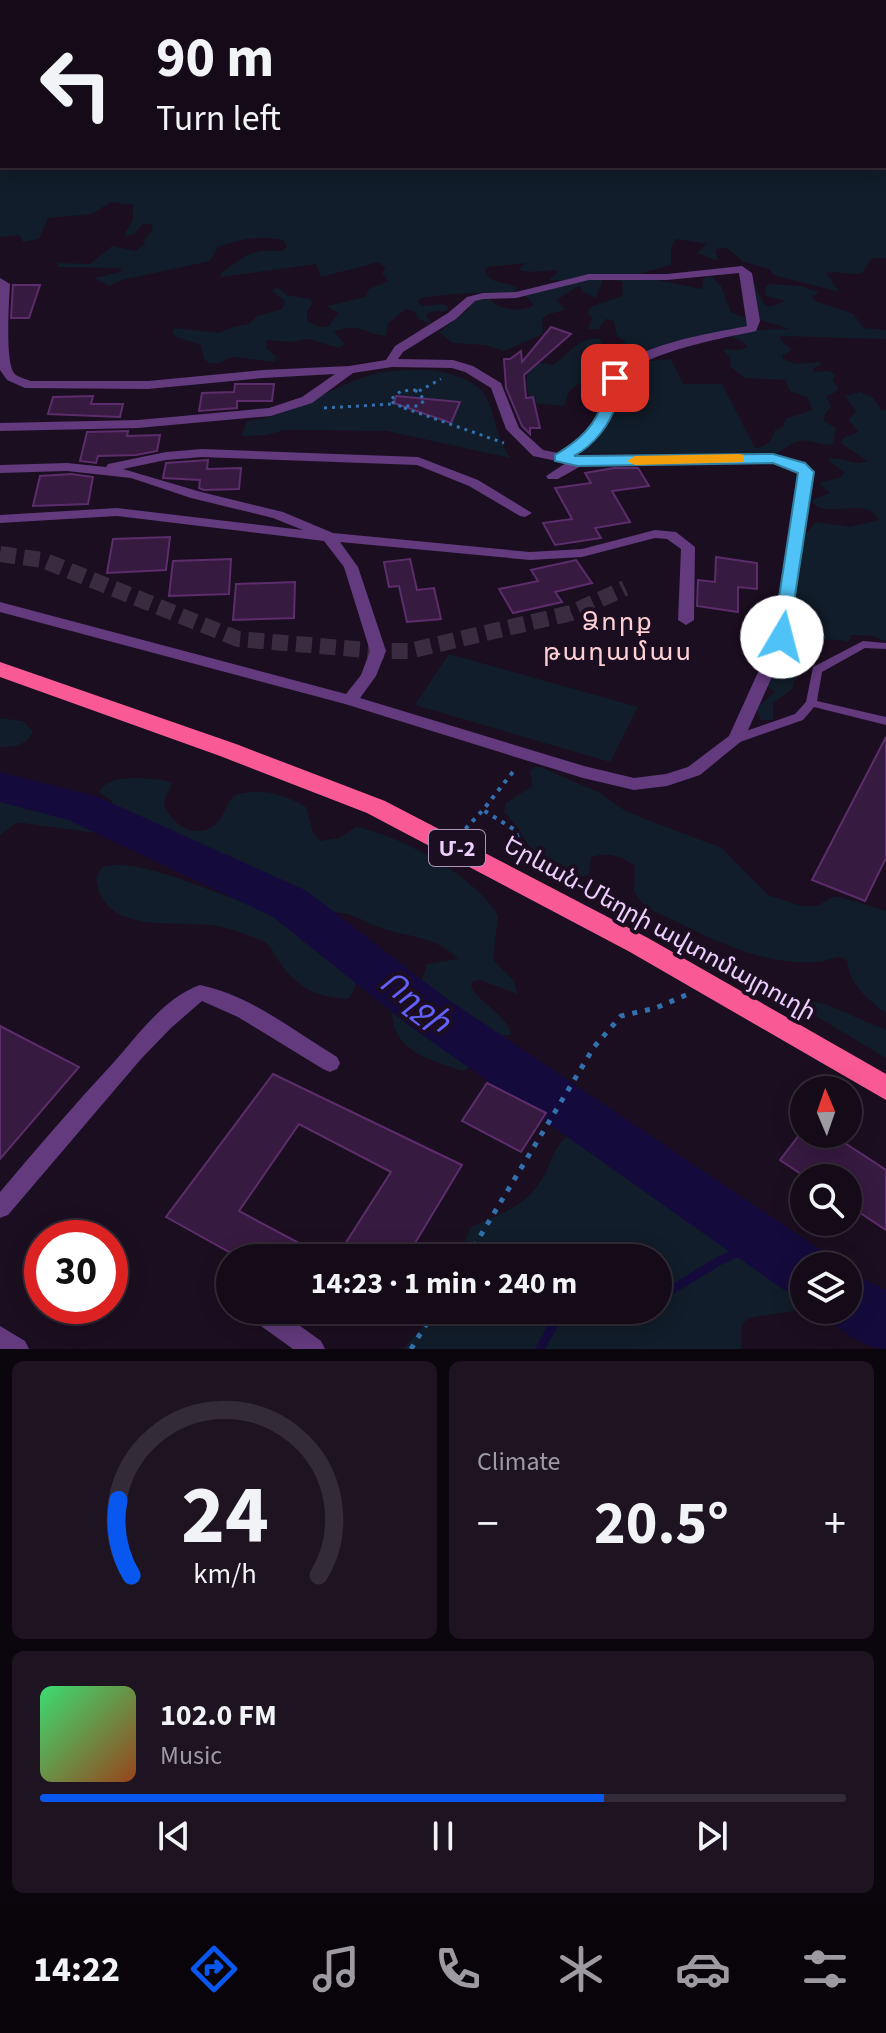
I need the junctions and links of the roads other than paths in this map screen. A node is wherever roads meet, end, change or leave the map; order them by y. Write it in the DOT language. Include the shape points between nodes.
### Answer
graph roads {
  1 [pos="0,281"];
  2 [pos="392,363"];
  3 [pos="349,370"];
  4 [pos="0,427"];
  5 [pos="560,458"];
  6 [pos="578,462"];
  7 [pos="0,469"];
  8 [pos="102,470"];
  9 [pos="553,476"];
  10 [pos="525,513"];
  11 [pos="0,519"];
  12 [pos="327,535"];
  13 [pos="0,607"];
  14 [pos="686,620"];
  15 [pos="886,646"];
  16 [pos="0,669"];
  17 [pos="350,700"];
  18 [pos="811,703"];
  19 [pos="886,721"];
  20 [pos="736,739"];
  21 [pos="330,1063"];
  22 [pos="886,1088"];
  23 [pos="0,1208"];
  24 [pos="278,1324"];
  25 [pos="0,1338"];
  26 [pos="17,1349"];
  27 [pos="313,1349"];
  1 -- 3 [label="street" via="6,372 29,385 148,385"];
  2 -- 3 [label="street"];
  2 -- 5 [label="street" via="453,364 487,378 497,386 513,429 538,453"];
  2 -- 5 [label="street" via="399,349 471,299 516,295 589,277 667,277 742,269 752,328 625,367 611,386 596,430 582,446"];
  3 -- 4 [label="street" via="307,400 271,412"];
  5 -- 6 [label="street"];
  6 -- 9 [label="street"];
  6 -- 20 [label="street" via="773,459 806,472 782,637"];
  7 -- 8 [label="street"];
  8 -- 10 [label="street" via="202,453 418,461 479,486"];
  8 -- 12 [label="street" via="278,515"];
  11 -- 12 [label="street" via="117,512"];
  12 -- 14 [label="street" via="530,556 582,553 640,537 671,535 688,547"];
  12 -- 17 [label="street" via="351,567 378,651"];
  13 -- 17 [label="street"];
  15 -- 18 [label="lane" via="863,644 817,670"];
  16 -- 22 [label="highway, Երևան-Մեղրի ավտոմայրուղի / Մ-2" via="376,807 531,886"];
  17 -- 20 [label="street" via="634,784 694,771"];
  18 -- 19 [label="lane"];
  18 -- 20 [label="lane" via="799,717"];
  21 -- 23 [label="street" via="224,1001 202,992 192,994"];
  24 -- 27 [label="street"];
  25 -- 26 [label="street"];
}
